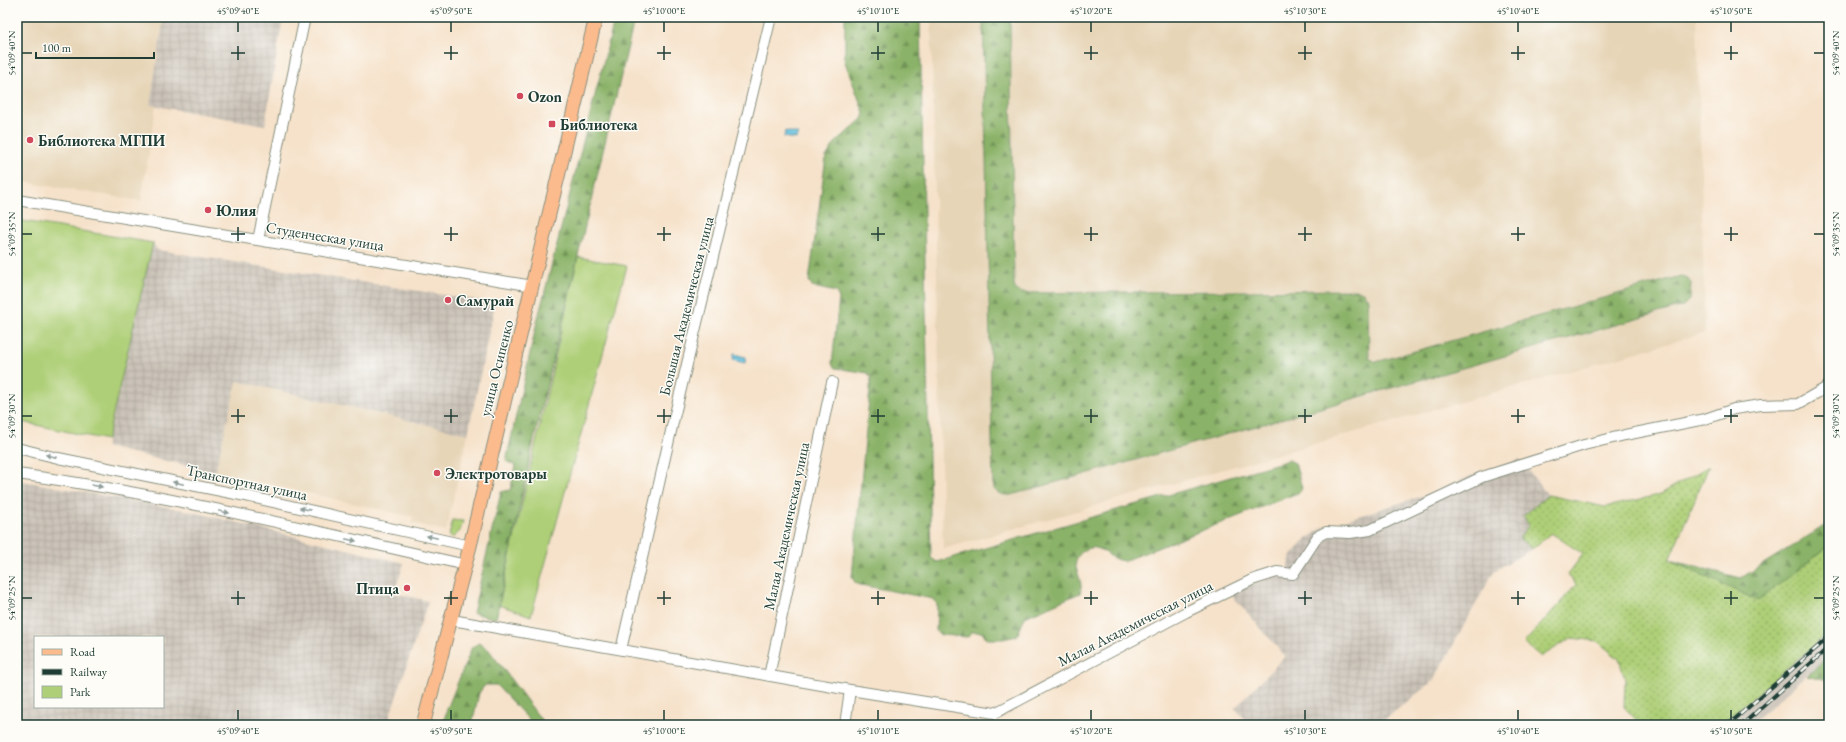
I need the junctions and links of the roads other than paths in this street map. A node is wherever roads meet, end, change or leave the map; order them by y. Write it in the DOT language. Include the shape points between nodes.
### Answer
graph roads {
  1 [pos="305,17"];
  2 [pos="596,17"];
  3 [pos="771,17"];
  4 [pos="17,200"];
  5 [pos="258,240"];
  6 [pos="533,286"];
  7 [pos="832,382"];
  8 [pos="1829,386"];
  9 [pos="17,448"];
  10 [pos="17,474"];
  11 [pos="470,546"];
  12 [pos="466,565"];
  13 [pos="452,620"];
  14 [pos="621,650"];
  15 [pos="769,676"];
  16 [pos="850,690"];
  17 [pos="423,725"];
  18 [pos="845,725"];
  1 -- 5 [label="street"];
  2 -- 6 [label="main road, улица Осипенко"];
  3 -- 14 [label="street, Большая Академическая улица"];
  4 -- 5 [label="street, Студенческая улица"];
  5 -- 6 [label="street, Студенческая улица"];
  6 -- 11 [label="main road, улица Осипенко"];
  7 -- 15 [label="street, Малая Академическая улица"];
  8 -- 16 [label="street, Малая Академическая улица" via="1798,404 1734,409 1705,419 1584,445 1482,477 1370,530 1350,533 1326,532 1318,536 1293,574 1277,572 1252,580 995,712"];
  11 -- 9 [label="street, Транспортная улица, one-way"];
  10 -- 12 [label="street, one-way" via="178,501"];
  11 -- 12 [label="main road, улица Осипенко"];
  12 -- 13 [label="main road, улица Осипенко"];
  13 -- 14 [label="street"];
  13 -- 17 [label="main road, улица Осипенко"];
  14 -- 15 [label="street"];
  15 -- 16 [label="street"];
  16 -- 18 [label="street"];
}
